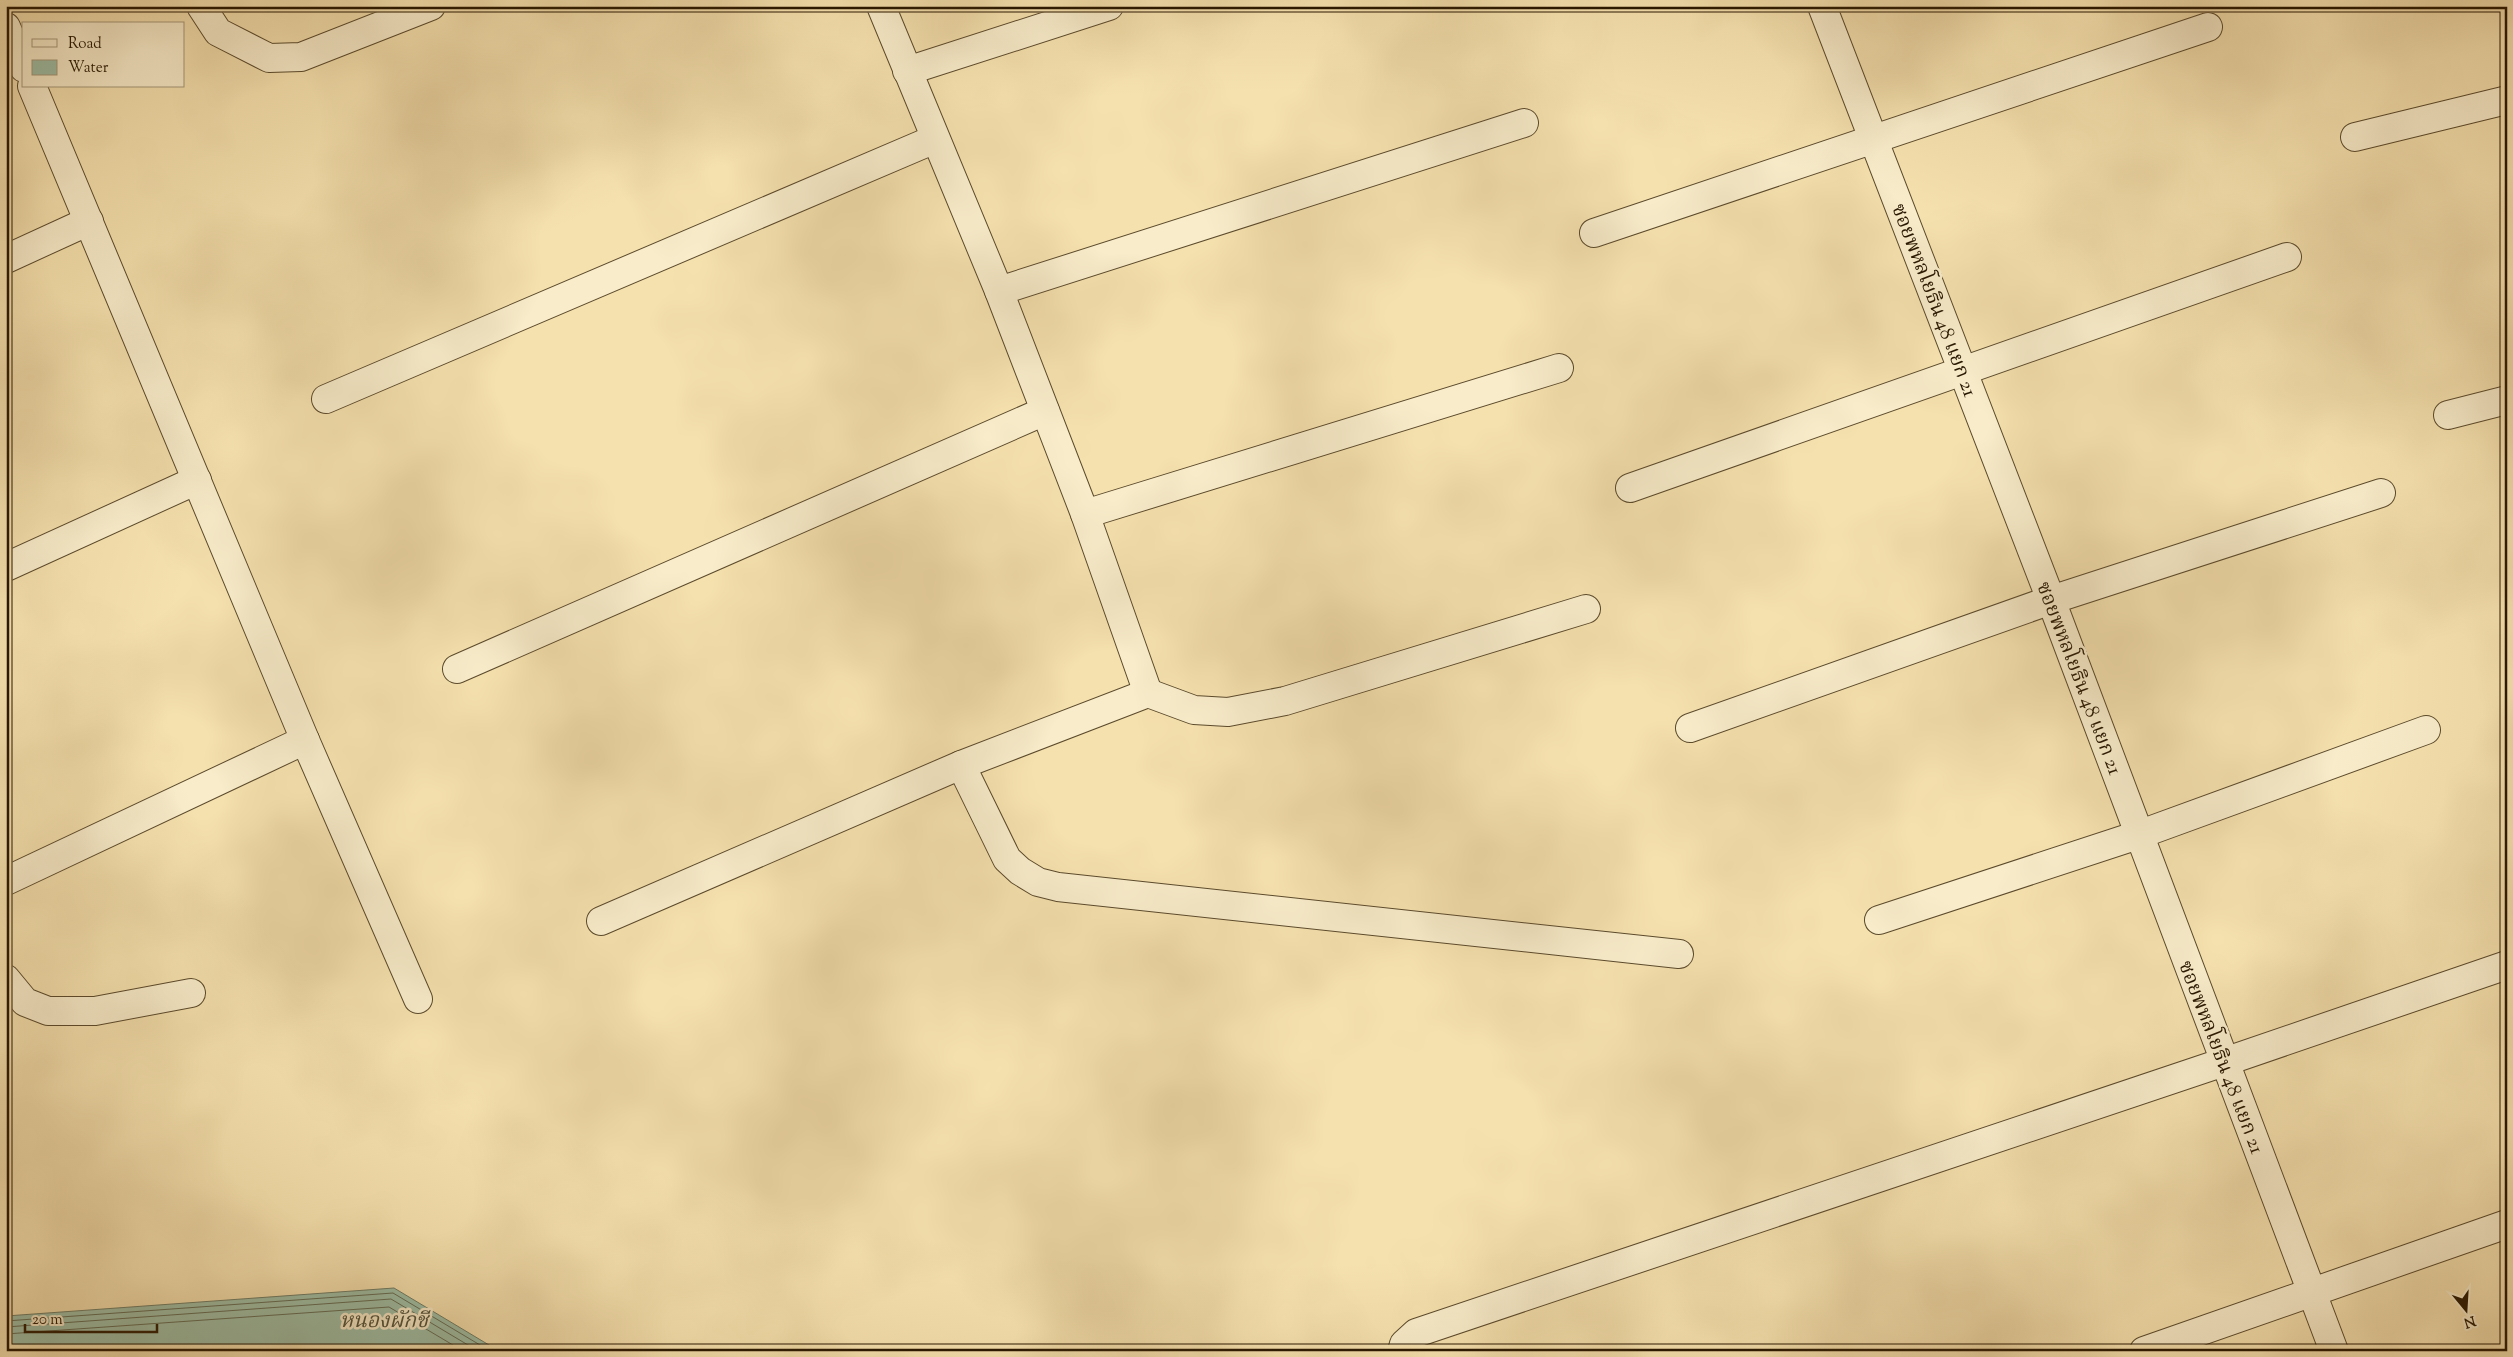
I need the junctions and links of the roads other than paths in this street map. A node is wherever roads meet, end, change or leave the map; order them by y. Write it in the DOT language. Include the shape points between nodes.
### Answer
graph roads {
  1 [pos="201,6"];
  2 [pos="430,6"];
  3 [pos="882,6"];
  4 [pos="1109,6"];
  5 [pos="1822,6"];
  6 [pos="6,27"];
  7 [pos="2208,27"];
  8 [pos="22,63"];
  9 [pos="907,71"];
  10 [pos="33,88"];
  11 [pos="2507,100"];
  12 [pos="1524,123"];
  13 [pos="2355,137"];
  14 [pos="1872,138"];
  15 [pos="935,139"];
  16 [pos="89,221"];
  17 [pos="1594,233"];
  18 [pos="2287,257"];
  19 [pos="6,259"];
  20 [pos="999,291"];
  21 [pos="1559,368"];
  22 [pos="1962,369"];
  23 [pos="326,399"];
  24 [pos="2507,400"];
  25 [pos="1045,411"];
  26 [pos="2448,415"];
  27 [pos="197,480"];
  28 [pos="1630,488"];
  29 [pos="2381,494"];
  30 [pos="1085,514"];
  31 [pos="6,567"];
  32 [pos="2051,600"];
  33 [pos="1586,609"];
  34 [pos="457,669"];
  35 [pos="1148,693"];
  36 [pos="1690,728"];
  37 [pos="2426,730"];
  38 [pos="305,740"];
  39 [pos="961,765"];
  40 [pos="2138,835"];
  41 [pos="6,881"];
  42 [pos="1879,920"];
  43 [pos="601,921"];
  44 [pos="1678,954"];
  45 [pos="2507,965"];
  46 [pos="6,979"];
  47 [pos="191,993"];
  48 [pos="418,999"];
  49 [pos="2224,1062"];
  50 [pos="2507,1224"];
  51 [pos="2312,1292"];
  52 [pos="1402,1351"];
  53 [pos="2144,1351"];
  54 [pos="2334,1351"];
  1 -- 2 [label="street" via="218,32 269,58 301,57"];
  3 -- 9 [label="street"];
  4 -- 9 [label="street"];
  5 -- 14 [label="street, ซอยพหลโยธิน 48 แยก 21"];
  6 -- 8 [label="street"];
  7 -- 14 [label="street"];
  9 -- 15 [label="street"];
  10 -- 16 [label="street"];
  11 -- 13 [label="street"];
  12 -- 20 [label="street"];
  14 -- 17 [label="street"];
  14 -- 22 [label="street, ซอยพหลโยธิน 48 แยก 21"];
  15 -- 20 [label="street"];
  15 -- 23 [label="street"];
  16 -- 19 [label="street"];
  16 -- 27 [label="street"];
  18 -- 22 [label="street"];
  20 -- 25 [label="street"];
  21 -- 30 [label="street"];
  22 -- 28 [label="street"];
  22 -- 32 [label="street, ซอยพหลโยธิน 48 แยก 21"];
  24 -- 26 [label="street"];
  25 -- 30 [label="street"];
  25 -- 34 [label="street"];
  27 -- 31 [label="street"];
  27 -- 38 [label="street"];
  29 -- 32 [label="street"];
  30 -- 35 [label="street"];
  32 -- 36 [label="street"];
  32 -- 40 [label="street, ซอยพหลโยธิน 48 แยก 21"];
  33 -- 35 [label="street" via="1285,701 1228,712 1194,710"];
  35 -- 39 [label="street"];
  37 -- 40 [label="street"];
  38 -- 41 [label="street"];
  38 -- 48 [label="street"];
  39 -- 43 [label="street"];
  39 -- 44 [label="street" via="1007,859 1038,882 1058,887"];
  40 -- 42 [label="street"];
  40 -- 49 [label="street, ซอยพหลโยธิน 48 แยก 21"];
  45 -- 49 [label="street"];
  46 -- 47 [label="street" via="25,1002 48,1011 95,1011"];
  49 -- 51 [label="street, ซอยพหลโยธิน 48 แยก 21"];
  49 -- 52 [label="street" via="1416,1333 1404,1344"];
  50 -- 51 [label="street"];
  51 -- 53 [label="street"];
  51 -- 54 [label="street, ซอยพหลโยธิน 48 แยก 21"];
}
